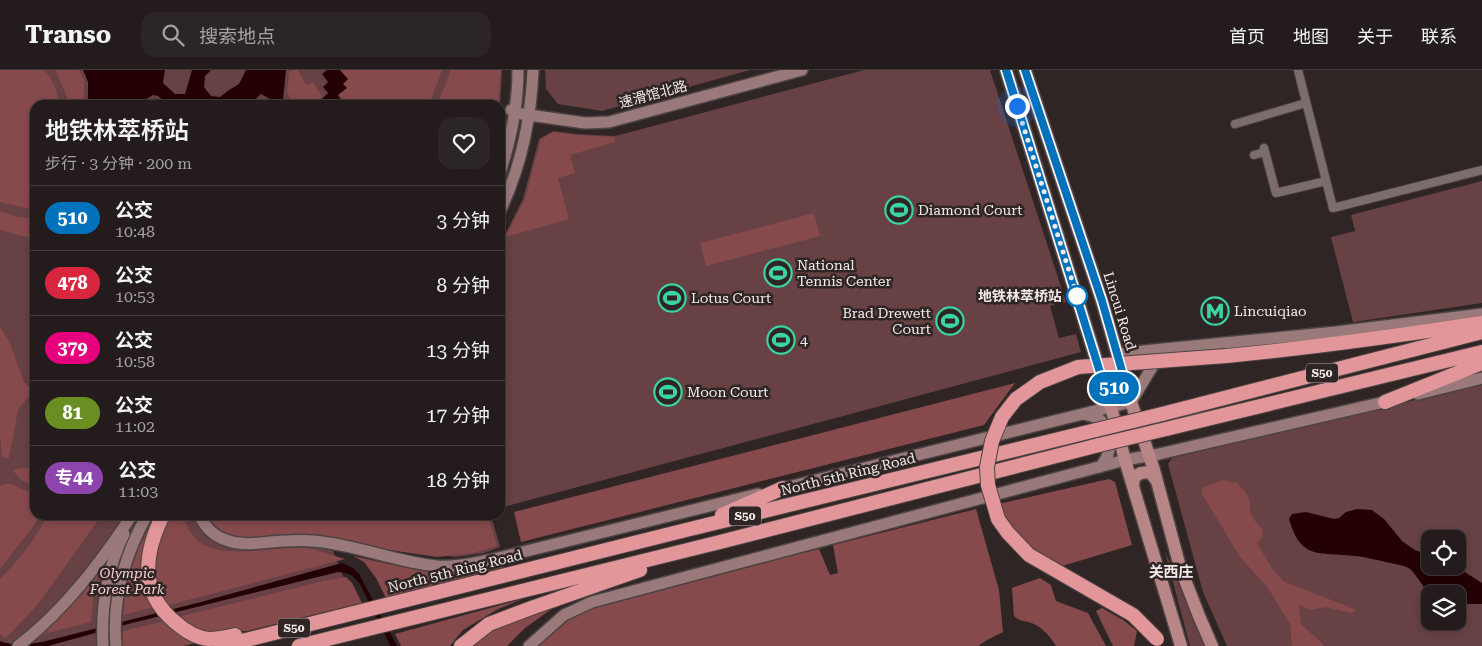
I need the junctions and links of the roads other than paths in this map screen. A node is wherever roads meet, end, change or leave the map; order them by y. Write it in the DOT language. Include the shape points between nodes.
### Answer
graph roads {
  1 [pos="518,70"];
  2 [pos="533,70"];
  3 [pos="802,70"];
  4 [pos="1006,70"];
  5 [pos="1025,70"];
  6 [pos="1298,70"];
  7 [pos="1306,103"];
  8 [pos="513,112"];
  9 [pos="529,115"];
  10 [pos="1235,124"];
  11 [pos="1254,154"];
  12 [pos="505,156"];
  13 [pos="1482,170"];
  14 [pos="1326,181"];
  15 [pos="505,198"];
  16 [pos="1482,314"];
  17 [pos="1482,322"];
  18 [pos="1482,332"];
  19 [pos="1163,349"];
  20 [pos="1482,352"];
  21 [pos="1117,354"];
  22 [pos="1482,362"];
  23 [pos="1124,378"];
  24 [pos="1482,378"];
  25 [pos="1103,382"];
  26 [pos="1131,402"];
  27 [pos="1385,402"];
  28 [pos="1111,407"];
  29 [pos="1083,414"];
  30 [pos="1148,455"];
  31 [pos="1125,460"];
  32 [pos="1100,467"];
  33 [pos="1156,480"];
  34 [pos="1133,486"];
  35 [pos="783,488"];
  36 [pos="128,520"];
  37 [pos="130,520"];
  38 [pos="144,520"];
  39 [pos="161,520"];
  40 [pos="202,520"];
  41 [pos="686,530"];
  42 [pos="720,542"];
  43 [pos="293,628"];
  44 [pos="1160,642"];
  45 [pos="18,646"];
  46 [pos="103,646"];
  47 [pos="116,646"];
  48 [pos="222,646"];
  49 [pos="299,646"];
  50 [pos="460,646"];
  51 [pos="529,646"];
  52 [pos="1180,646"];
  53 [pos="1212,646"];
  1 -- 8 [label="street"];
  2 -- 9 [label="street"];
  3 -- 9 [label="street, 速滑馆北路" via="609,122 585,123"];
  4 -- 25 [label="main road"];
  5 -- 21 [label="main road, Lincui Road"];
  6 -- 7 [label="street"];
  7 -- 10 [label="street"];
  7 -- 14 [label="street"];
  8 -- 9 [label="street, 速滑馆北路"];
  8 -- 12 [label="street"];
  9 -- 15 [label="street" via="524,145"];
  11 -- 14 [label="street" via="1265,150 1276,193"];
  13 -- 14 [label="street" via="1333,208"];
  16 -- 19 [label="street" via="1342,332"];
  17 -- 44 [label="highway, bridge" via="1283,350 1078,367 1040,382 1016,399 1002,417 992,441 987,467 988,485 998,519 1029,555 1132,615"];
  18 -- 41 [label="highway, North 5th Ring Road / S50, bridge"];
  19 -- 21 [label="street"];
  19 -- 26 [label="street"];
  20 -- 42 [label="highway, S50, bridge"];
  21 -- 23 [label="main road, Lincui Road"];
  22 -- 27 [label="highway"];
  23 -- 25 [label="main road" via="1120,386 1114,388"];
  23 -- 26 [label="main road, Lincui Road"];
  24 -- 27 [label="street"];
  25 -- 28 [label="main road"];
  26 -- 28 [label="street"];
  26 -- 30 [label="main road, Lincui Road"];
  27 -- 30 [label="street"];
  28 -- 29 [label="street"];
  28 -- 31 [label="main road"];
  29 -- 32 [label="street" via="1097,417 1104,423 1110,448 1106,461"];
  29 -- 35 [label="street"];
  30 -- 31 [label="street"];
  30 -- 33 [label="main road, Lincui Road"];
  31 -- 32 [label="street"];
  31 -- 34 [label="main road"];
  32 -- 51 [label="street" via="592,602 564,615"];
  33 -- 34 [label="main road" via="1150,472 1141,473 1134,477"];
  33 -- 53 [label="main road, Lincui Road" via="1180,566"];
  34 -- 52 [label="main road"];
  35 -- 40 [label="street" via="490,560 448,566 402,560 324,542 239,544 218,537"];
  35 -- 41 [label="highway"];
  36 -- 45 [label="street" via="61,607"];
  37 -- 46 [label="street" via="108,581 102,619"];
  38 -- 47 [label="street" via="132,544 118,590"];
  39 -- 43 [label="highway" via="150,549 148,570 153,595 158,605 186,632 208,639"];
  41 -- 43 [label="highway, North 5th Ring Road / S50"];
  42 -- 49 [label="highway, S50"];
  42 -- 50 [label="highway" via="489,624"];
  43 -- 48 [label="highway, North 5th Ring Road / S50"];
}
